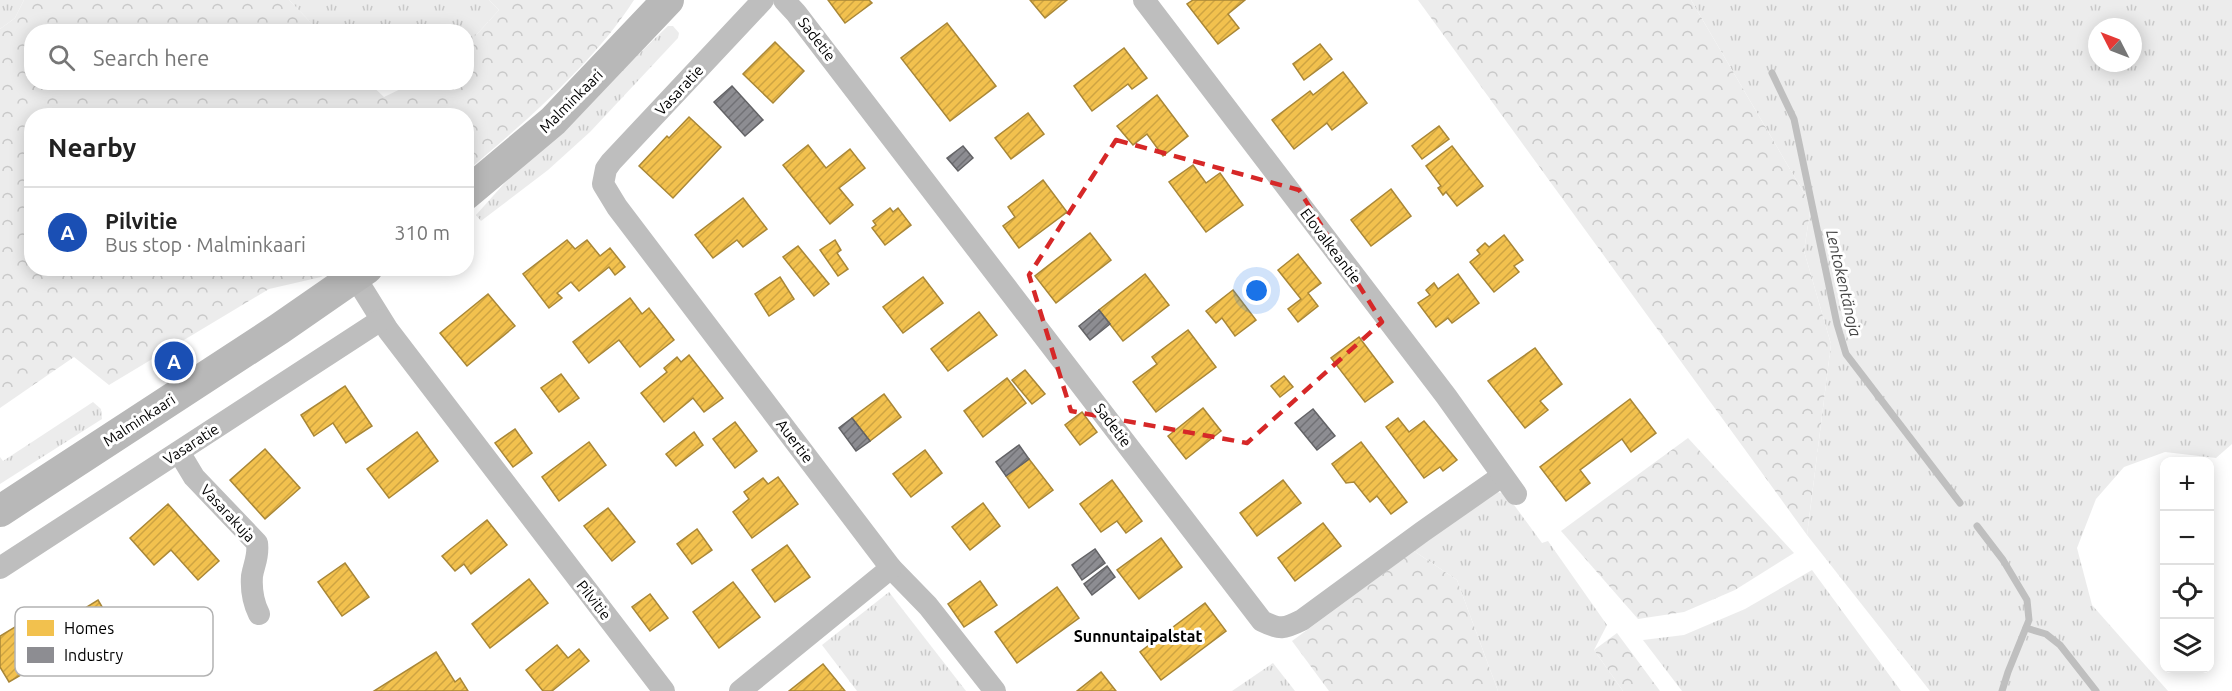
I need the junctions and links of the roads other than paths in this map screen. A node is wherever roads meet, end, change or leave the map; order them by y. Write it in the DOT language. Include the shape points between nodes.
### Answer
graph roads {
  1 [pos="668,0"];
  2 [pos="763,0"];
  3 [pos="784,0"];
  4 [pos="1144,0"];
  5 [pos="603,184"];
  6 [pos="474,187"];
  7 [pos="356,276"];
  8 [pos="362,276"];
  9 [pos="381,320"];
  10 [pos="179,452"];
  11 [pos="1509,485"];
  12 [pos="0,511"];
  13 [pos="0,568"];
  14 [pos="891,568"];
  15 [pos="259,614"];
  16 [pos="664,691"];
  17 [pos="740,691"];
  18 [pos="995,691"];
  1 -- 6 [label="main road, Malminkaari" via="553,121"];
  2 -- 5 [label="street, Vasaratie" via="611,162"];
  3 -- 11 [label="street, Sadetie" via="1262,621 1287,628 1302,620 1422,532"];
  4 -- 11 [label="street, Elovalkeantie"];
  5 -- 14 [label="street, Auertie"];
  7 -- 12 [label="main road, Malminkaari"];
  8 -- 9 [label="street, Pilvitie"];
  9 -- 10 [label="street, Vasaratie"];
  9 -- 16 [label="street, Pilvitie"];
  10 -- 13 [label="street, Vasaratie"];
  10 -- 15 [label="street, Vasarakuja" via="194,477 257,543 252,576 253,602"];
  14 -- 17 [label="street"];
  14 -- 18 [label="street, Auertie" via="928,606"];
}
